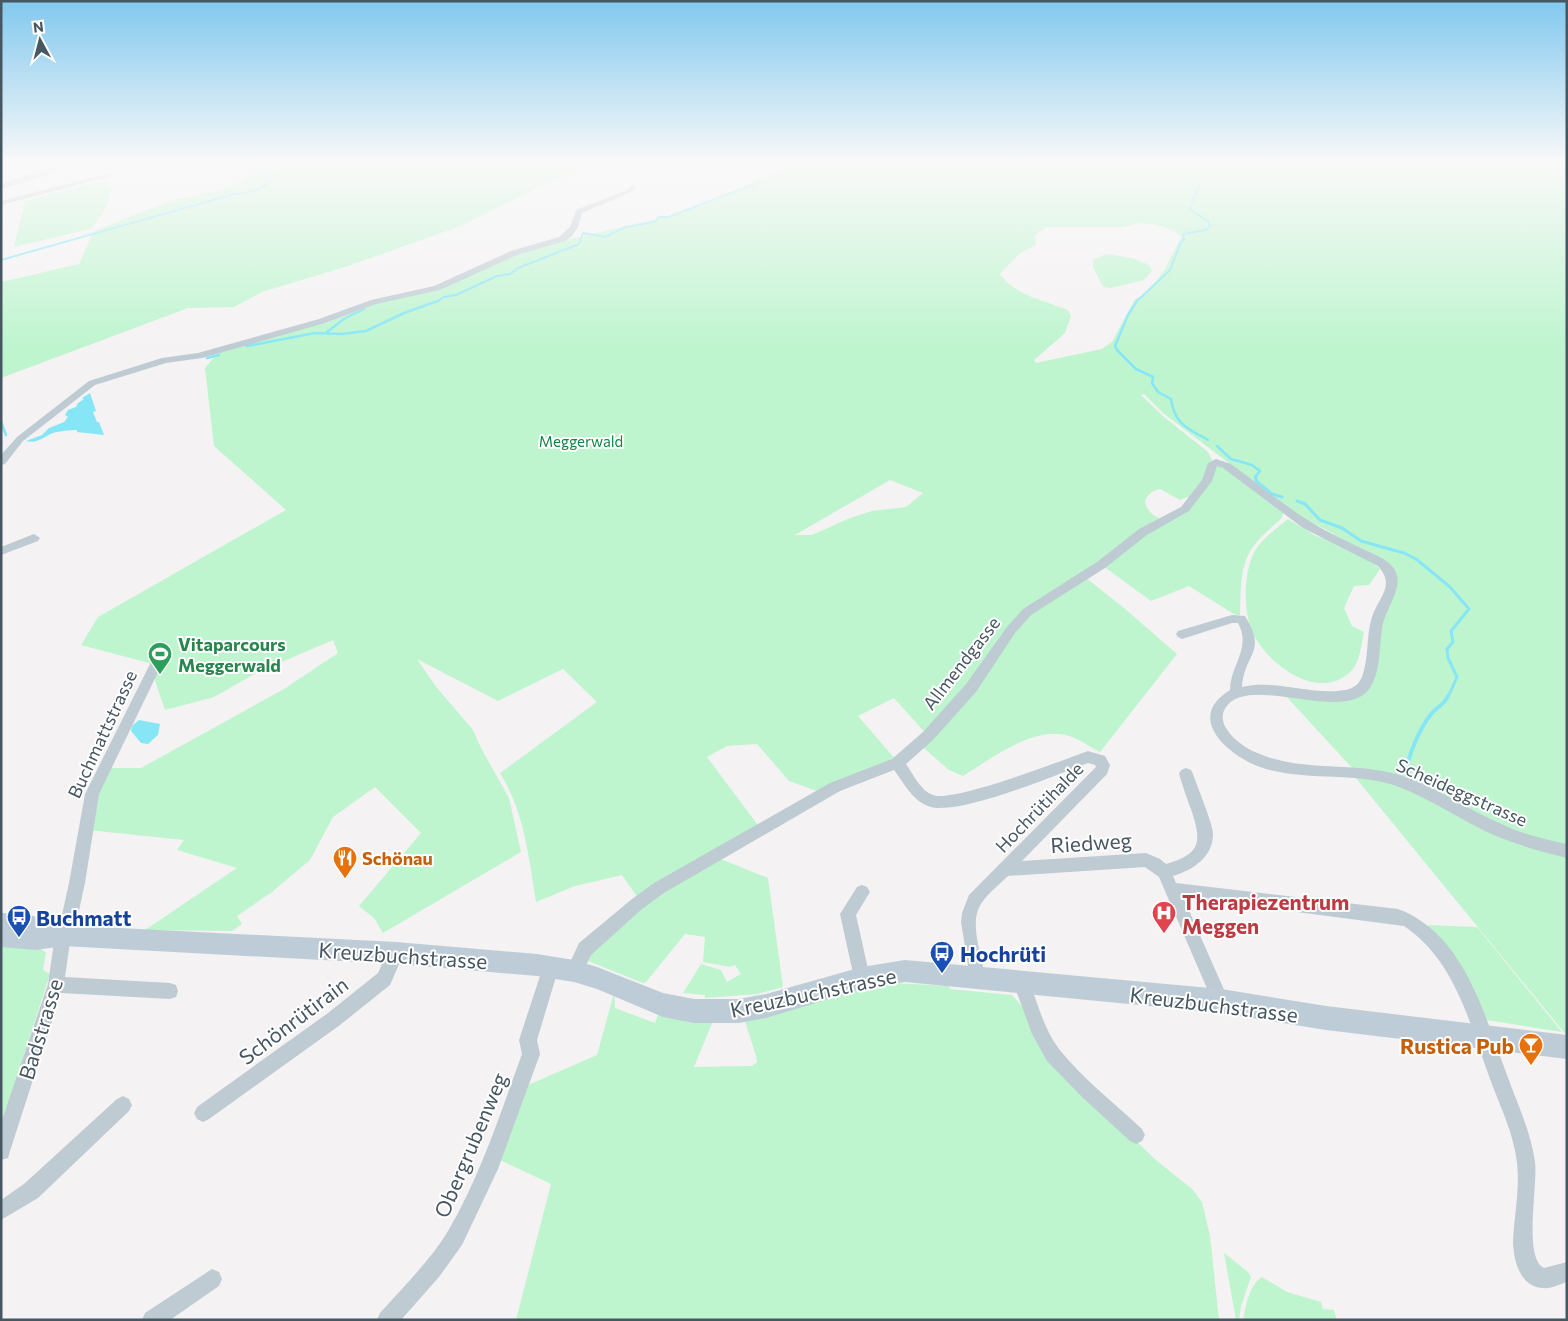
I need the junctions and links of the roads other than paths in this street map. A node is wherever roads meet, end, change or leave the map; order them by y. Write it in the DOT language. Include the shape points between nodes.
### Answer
graph roads {
  1 [pos="575,224"];
  2 [pos="1,462"];
  3 [pos="34,538"];
  4 [pos="1,551"];
  5 [pos="1182,634"];
  6 [pos="155,666"];
  7 [pos="1236,692"];
  8 [pos="898,763"];
  9 [pos="1186,774"];
  10 [pos="1567,851"];
  11 [pos="1004,869"];
  12 [pos="1164,872"];
  13 [pos="1172,890"];
  14 [pos="862,892"];
  15 [pos="1,923"];
  16 [pos="63,935"];
  17 [pos="1,936"];
  18 [pos="396,953"];
  19 [pos="551,967"];
  20 [pos="574,971"];
  21 [pos="862,978"];
  22 [pos="978,978"];
  23 [pos="1021,982"];
  24 [pos="56,984"];
  25 [pos="170,991"];
  26 [pos="1221,1001"];
  27 [pos="1484,1038"];
  28 [pos="1567,1047"];
  29 [pos="123,1105"];
  30 [pos="203,1113"];
  31 [pos="1136,1134"];
  32 [pos="1,1151"];
  33 [pos="1,1211"];
  34 [pos="1567,1272"];
  35 [pos="212,1279"];
  36 [pos="152,1320"];
  37 [pos="387,1320"];
  1 -- 2 [label="street" via="562,239 514,253 424,292 374,302 322,322 215,352 170,359 92,383 20,439"];
  3 -- 4 [label="street"];
  5 -- 7 [label="street, Scheideggstrasse" via="1232,619 1241,619 1246,624 1249,653 1235,684"];
  6 -- 16 [label="street, Buchmattstrasse" via="92,794 77,883"];
  7 -- 8 [label="street, Allmendgasse" via="1340,696 1361,690 1368,678 1378,618 1393,583 1388,567 1307,525 1227,466 1216,462 1212,464 1207,481 1185,509 1143,532 1027,612 971,688 928,736"];
  7 -- 10 [label="street, Scheideggstrasse" via="1221,704 1217,720 1220,730 1235,747 1260,762 1357,772 1398,780 1507,834"];
  8 -- 11 [label="street, Hochrütihalde" via="922,795 941,804 968,798 1088,757 1100,760 1102,770"];
  8 -- 20 [label="street, Allmendgasse" via="829,791 659,888 585,949"];
  9 -- 12 [label="street" via="1206,833 1202,850 1186,865"];
  11 -- 12 [label="street, Riedweg" via="1146,860"];
  11 -- 22 [label="street, Hochrütihalde" via="974,900 969,915"];
  12 -- 13 [label="street"];
  13 -- 26 [label="street"];
  13 -- 27 [label="street" via="1406,918 1424,931 1456,972"];
  14 -- 21 [label="street" via="848,914"];
  15 -- 16 [label="street, Kreuzbuchstrasse" via="42,928"];
  16 -- 17 [label="street, Kreuzbuchstrasse" via="36,939"];
  16 -- 18 [label="street, Kreuzbuchstrasse"];
  16 -- 24 [label="street, Badstrasse"];
  18 -- 19 [label="street, Kreuzbuchstrasse"];
  18 -- 30 [label="street, Schönrütirain" via="384,979"];
  19 -- 20 [label="street, Kreuzbuchstrasse"];
  19 -- 37 [label="street, Obergrubenweg" via="528,1040 531,1054 489,1169 456,1238"];
  20 -- 21 [label="street, Kreuzbuchstrasse" via="663,1005 714,1012 766,1006"];
  21 -- 22 [label="street, Kreuzbuchstrasse" via="905,971"];
  22 -- 23 [label="street, Kreuzbuchstrasse"];
  23 -- 26 [label="street, Kreuzbuchstrasse"];
  23 -- 31 [label="street" via="1038,1028 1053,1055"];
  24 -- 25 [label="street"];
  24 -- 32 [label="street, Badstrasse"];
  26 -- 27 [label="street, Kreuzbuchstrasse"];
  27 -- 28 [label="street, Kreuzbuchstrasse"];
  27 -- 34 [label="street" via="1516,1123 1526,1162 1528,1196 1523,1246 1526,1262 1537,1277 1544,1280"];
  29 -- 33 [label="street" via="32,1191"];
  35 -- 36 [label="street"];
}
